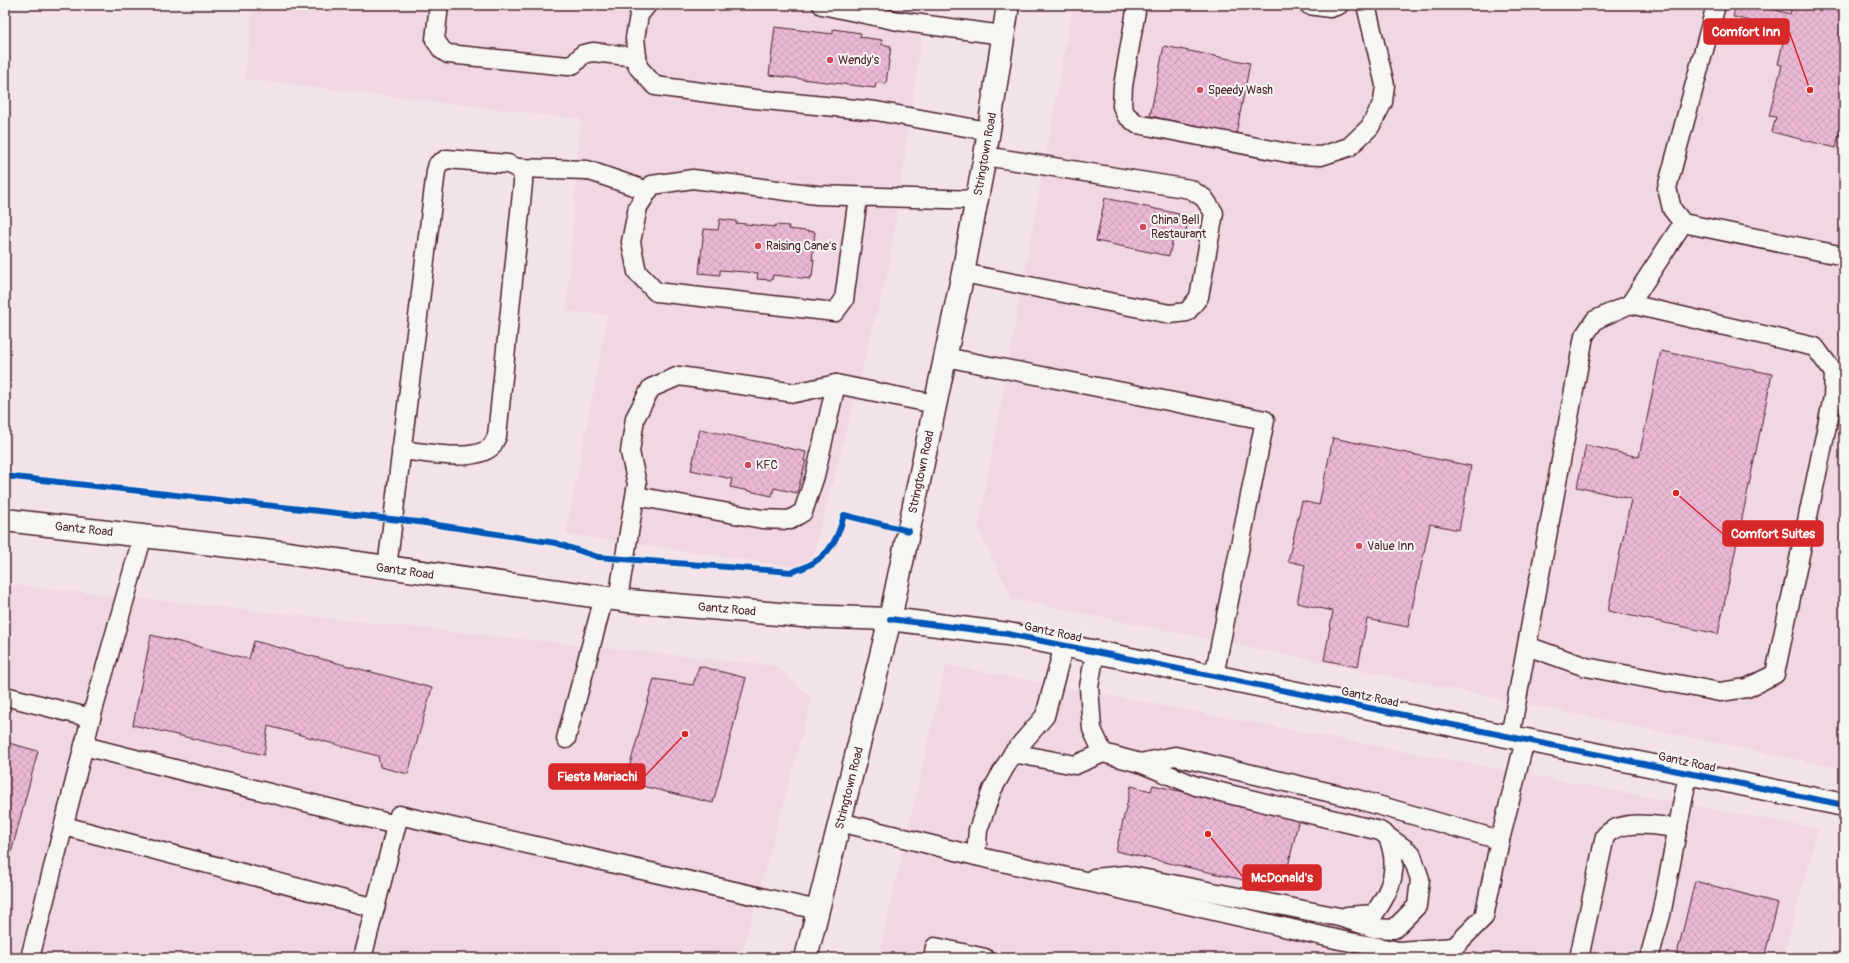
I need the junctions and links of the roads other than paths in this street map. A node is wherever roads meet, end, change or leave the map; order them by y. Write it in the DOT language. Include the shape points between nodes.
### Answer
graph roads {
  1 [pos="439,5"];
  2 [pos="822,5"];
  3 [pos="1008,5"];
  4 [pos="1136,5"];
  5 [pos="1309,5"];
  6 [pos="1339,5"];
  7 [pos="1366,5"];
  8 [pos="1716,5"];
  9 [pos="642,6"];
  10 [pos="1003,36"];
  11 [pos="637,57"];
  12 [pos="988,131"];
  13 [pos="985,156"];
  14 [pos="517,168"];
  15 [pos="648,191"];
  16 [pos="858,196"];
  17 [pos="977,200"];
  18 [pos="1683,223"];
  19 [pos="1844,256"];
  20 [pos="963,273"];
  21 [pos="1630,304"];
  22 [pos="946,357"];
  23 [pos="836,384"];
  24 [pos="935,404"];
  25 [pos="401,450"];
  26 [pos="636,496"];
  27 [pos="5,520"];
  28 [pos="143,535"];
  29 [pos="387,568"];
  30 [pos="611,598"];
  31 [pos="890,619"];
  32 [pos="1064,645"];
  33 [pos="1527,646"];
  34 [pos="1095,652"];
  35 [pos="1214,676"];
  36 [pos="5,696"];
  37 [pos="91,718"];
  38 [pos="566,739"];
  39 [pos="1518,739"];
  40 [pos="84,746"];
  41 [pos="1013,753"];
  42 [pos="1104,753"];
  43 [pos="1140,763"];
  44 [pos="1688,774"];
  45 [pos="1844,805"];
  46 [pos="840,822"];
  47 [pos="396,825"];
  48 [pos="64,826"];
  49 [pos="1678,828"];
  50 [pos="1388,837"];
  51 [pos="1500,840"];
  52 [pos="976,856"];
  53 [pos="1075,879"];
  54 [pos="375,908"];
  55 [pos="818,910"];
  56 [pos="1338,917"];
  57 [pos="30,958"];
  58 [pos="362,958"];
  59 [pos="806,958"];
  60 [pos="932,958"];
  61 [pos="985,958"];
  62 [pos="1579,958"];
  63 [pos="1649,958"];
  1 -- 11 [label="lane" via="435,40 448,54 568,66 574,64 583,54 593,52"];
  2 -- 10 [label="lane" via="898,21"];
  3 -- 10 [label="main road, Stringtown Road"];
  4 -- 7 [label="lane" via="1122,106 1126,115 1137,124 1298,155 1321,156 1349,147 1370,127 1383,102 1385,85"];
  5 -- 6 [label="lane" via="1330,8"];
  8 -- 18 [label="lane" via="1667,188 1672,209"];
  9 -- 11 [label="lane" via="635,38"];
  10 -- 12 [label="main road, Stringtown Road"];
  11 -- 12 [label="lane" via="638,68 655,86 876,111"];
  12 -- 13 [label="main road, Stringtown Road"];
  13 -- 17 [label="main road, Stringtown Road"];
  13 -- 20 [label="lane" via="1190,189 1204,198 1214,213 1200,297 1187,312 1170,314"];
  14 -- 15 [label="lane" via="587,170"];
  14 -- 25 [label="lane" via="508,164 447,159 438,164"];
  14 -- 25 [label="lane" via="523,174 523,183 497,436 491,447 480,453 460,456"];
  15 -- 16 [label="lane" via="652,185 692,179 817,195"];
  15 -- 16 [label="lane" via="638,206 631,242 637,272 656,292 835,312 844,300"];
  16 -- 17 [label="lane"];
  17 -- 20 [label="main road, Stringtown Road"];
  18 -- 19 [label="lane"];
  18 -- 21 [label="lane"];
  20 -- 22 [label="main road, Stringtown Road"];
  21 -- 33 [label="lane" via="1595,320 1584,336"];
  21 -- 33 [label="lane" via="1815,347 1834,373 1833,397 1775,674 1747,688 1720,692 1586,667"];
  22 -- 24 [label="main road, Stringtown Road"];
  22 -- 35 [label="lane" via="1265,420"];
  23 -- 24 [label="lane"];
  23 -- 26 [label="lane" via="795,393 679,376 651,388 635,418 630,452 638,484"];
  23 -- 26 [label="lane" via="815,476 803,512 790,520 762,519"];
  24 -- 31 [label="main road, Stringtown Road"];
  25 -- 29 [label="lane"];
  26 -- 30 [label="lane"];
  27 -- 28 [label="main road, Gantz Road"];
  28 -- 29 [label="main road, Gantz Road"];
  28 -- 37 [label="lane"];
  29 -- 30 [label="main road, Gantz Road"];
  30 -- 31 [label="main road, Gantz Road" via="802,616"];
  30 -- 38 [label="lane"];
  31 -- 32 [label="main road, Gantz Road" via="1008,634"];
  31 -- 46 [label="main road, Stringtown Road"];
  32 -- 34 [label="main road, Gantz Road"];
  32 -- 41 [label="lane" via="1045,716"];
  33 -- 39 [label="lane"];
  34 -- 35 [label="main road, Gantz Road"];
  34 -- 42 [label="lane" via="1089,687 1092,729"];
  35 -- 39 [label="main road, Gantz Road"];
  36 -- 37 [label="lane"];
  37 -- 40 [label="lane"];
  39 -- 44 [label="main road, Gantz Road"];
  39 -- 51 [label="lane"];
  40 -- 47 [label="lane"];
  40 -- 48 [label="lane"];
  41 -- 42 [label="lane" via="1075,765"];
  41 -- 52 [label="lane" via="992,790 978,830"];
  42 -- 43 [label="lane"];
  43 -- 50 [label="lane" via="1196,786 1380,831"];
  43 -- 51 [label="lane" via="1175,756 1353,798"];
  44 -- 45 [label="main road, Gantz Road"];
  44 -- 49 [label="lane"];
  46 -- 52 [label="lane"];
  46 -- 55 [label="main road, Stringtown Road"];
  47 -- 54 [label="lane"];
  47 -- 55 [label="lane" via="399,815"];
  48 -- 54 [label="lane"];
  48 -- 57 [label="lane"];
  49 -- 62 [label="lane" via="1643,825 1618,827 1605,836"];
  49 -- 63 [label="lane" via="1661,915"];
  50 -- 56 [label="lane" via="1394,851 1394,872 1386,898 1374,914"];
  50 -- 56 [label="lane" via="1411,853 1420,879 1417,906 1394,928 1374,928"];
  51 -- 53 [label="lane" via="1484,917 1454,947 1399,952"];
  52 -- 53 [label="lane"];
  53 -- 56 [label="lane" via="1126,875"];
  54 -- 58 [label="lane"];
  55 -- 59 [label="main road, Stringtown Road"];
  60 -- 61 [label="lane" via="935,947"];
}
